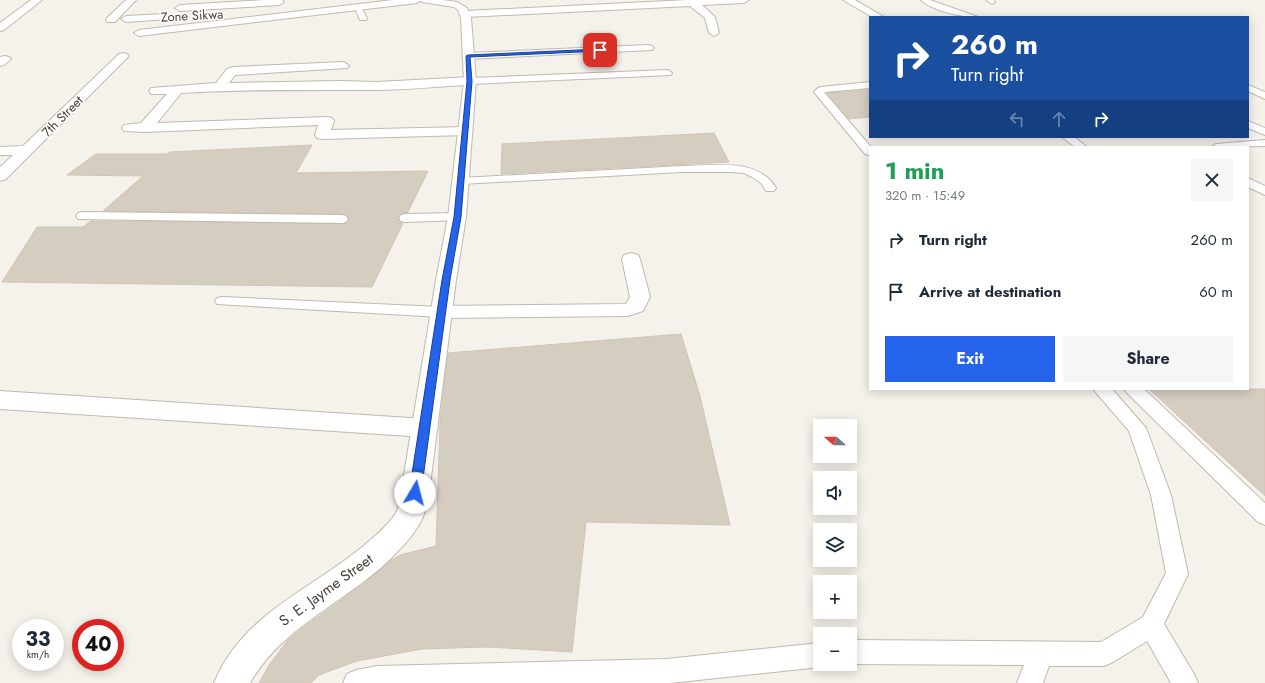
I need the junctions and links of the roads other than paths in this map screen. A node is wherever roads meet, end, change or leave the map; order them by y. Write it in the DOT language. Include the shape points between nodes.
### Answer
graph roads {
  1 [pos="37,0"];
  2 [pos="131,0"];
  3 [pos="417,0"];
  4 [pos="426,0"];
  5 [pos="735,0"];
  6 [pos="744,0"];
  7 [pos="848,0"];
  8 [pos="924,0"];
  9 [pos="287,1"];
  10 [pos="721,1"];
  11 [pos="692,3"];
  12 [pos="358,7"];
  13 [pos="180,8"];
  14 [pos="465,14"];
  15 [pos="877,16"];
  16 [pos="970,16"];
  17 [pos="255,18"];
  18 [pos="363,18"];
  19 [pos="126,19"];
  20 [pos="111,20"];
  21 [pos="2,25"];
  22 [pos="139,33"];
  23 [pos="714,33"];
  24 [pos="648,48"];
  25 [pos="123,56"];
  26 [pos="468,56"];
  27 [pos="343,66"];
  28 [pos="668,73"];
  29 [pos="470,81"];
  30 [pos="869,85"];
  31 [pos="220,87"];
  32 [pos="1249,88"];
  33 [pos="177,90"];
  34 [pos="155,91"];
  35 [pos="1265,96"];
  36 [pos="1249,124"];
  37 [pos="129,128"];
  38 [pos="145,128"];
  39 [pos="466,131"];
  40 [pos="1265,132"];
  41 [pos="1068,138"];
  42 [pos="1265,143"];
  43 [pos="1080,146"];
  44 [pos="1228,146"];
  45 [pos="27,150"];
  46 [pos="0,151"];
  47 [pos="869,152"];
  48 [pos="0,176"];
  49 [pos="461,181"];
  50 [pos="1249,183"];
  51 [pos="770,188"];
  52 [pos="1265,191"];
  53 [pos="82,216"];
  54 [pos="457,217"];
  55 [pos="405,218"];
  56 [pos="342,219"];
  57 [pos="631,259"];
  58 [pos="222,301"];
  59 [pos="441,312"];
  60 [pos="1103,390"];
  61 [pos="1134,390"];
  62 [pos="0,400"];
  63 [pos="425,428"];
  64 [pos="1265,516"];
  65 [pos="1150,625"];
  66 [pos="857,652"];
  67 [pos="1041,653"];
  68 [pos="813,656"];
  69 [pos="230,683"];
  70 [pos="356,683"];
  71 [pos="1030,683"];
  72 [pos="1185,683"];
  1 -- 21 [label="street"];
  2 -- 20 [label="street"];
  3 -- 12 [label="street"];
  4 -- 14 [label="street" via="457,5"];
  5 -- 6 [label="street"];
  5 -- 10 [label="street"];
  7 -- 15 [label="street"];
  8 -- 16 [label="lane"];
  9 -- 13 [label="street"];
  10 -- 11 [label="street"];
  11 -- 14 [label="street"];
  11 -- 23 [label="street" via="710,17"];
  12 -- 17 [label="street"];
  12 -- 18 [label="lane"];
  14 -- 26 [label="street, S. E. Jayme Street"];
  17 -- 19 [label="street, Zone Sikwa" via="248,12"];
  17 -- 22 [label="street"];
  24 -- 26 [label="street"];
  25 -- 45 [label="street, 7th Street"];
  26 -- 29 [label="street, S. E. Jayme Street"];
  27 -- 31 [label="street" via="234,71"];
  28 -- 29 [label="lane"];
  29 -- 31 [label="street" via="377,86"];
  29 -- 39 [label="street, S. E. Jayme Street"];
  30 -- 47 [label="lane" via="818,92"];
  31 -- 33 [label="street"];
  32 -- 35 [label="lane"];
  33 -- 34 [label="street"];
  33 -- 38 [label="street"];
  36 -- 40 [label="lane"];
  37 -- 38 [label="street"];
  38 -- 39 [label="street" via="327,121 322,135"];
  39 -- 49 [label="street, S. E. Jayme Street"];
  41 -- 43 [label="lane"];
  42 -- 44 [label="lane"];
  45 -- 46 [label="street"];
  45 -- 48 [label="street, 7th Street"];
  49 -- 51 [label="lane" via="731,169 746,170 766,181"];
  49 -- 54 [label="street, S. E. Jayme Street"];
  50 -- 52 [label="lane"];
  53 -- 56 [label="lane"];
  54 -- 55 [label="lane"];
  54 -- 59 [label="street, S. E. Jayme Street"];
  57 -- 59 [label="street" via="640,297 636,307 628,310"];
  58 -- 59 [label="lane"];
  59 -- 63 [label="street, S. E. Jayme Street"];
  60 -- 65 [label="lane" via="1137,428 1161,495 1177,574"];
  61 -- 64 [label="lane"];
  62 -- 63 [label="street"];
  63 -- 69 [label="street, S. E. Jayme Street" via="409,515 394,536 364,564 300,607 263,637"];
  65 -- 67 [label="lane" via="1104,654"];
  65 -- 72 [label="lane"];
  66 -- 67 [label="lane"];
  67 -- 71 [label="lane"];
  68 -- 70 [label="lane" via="666,671 376,679"];
}
